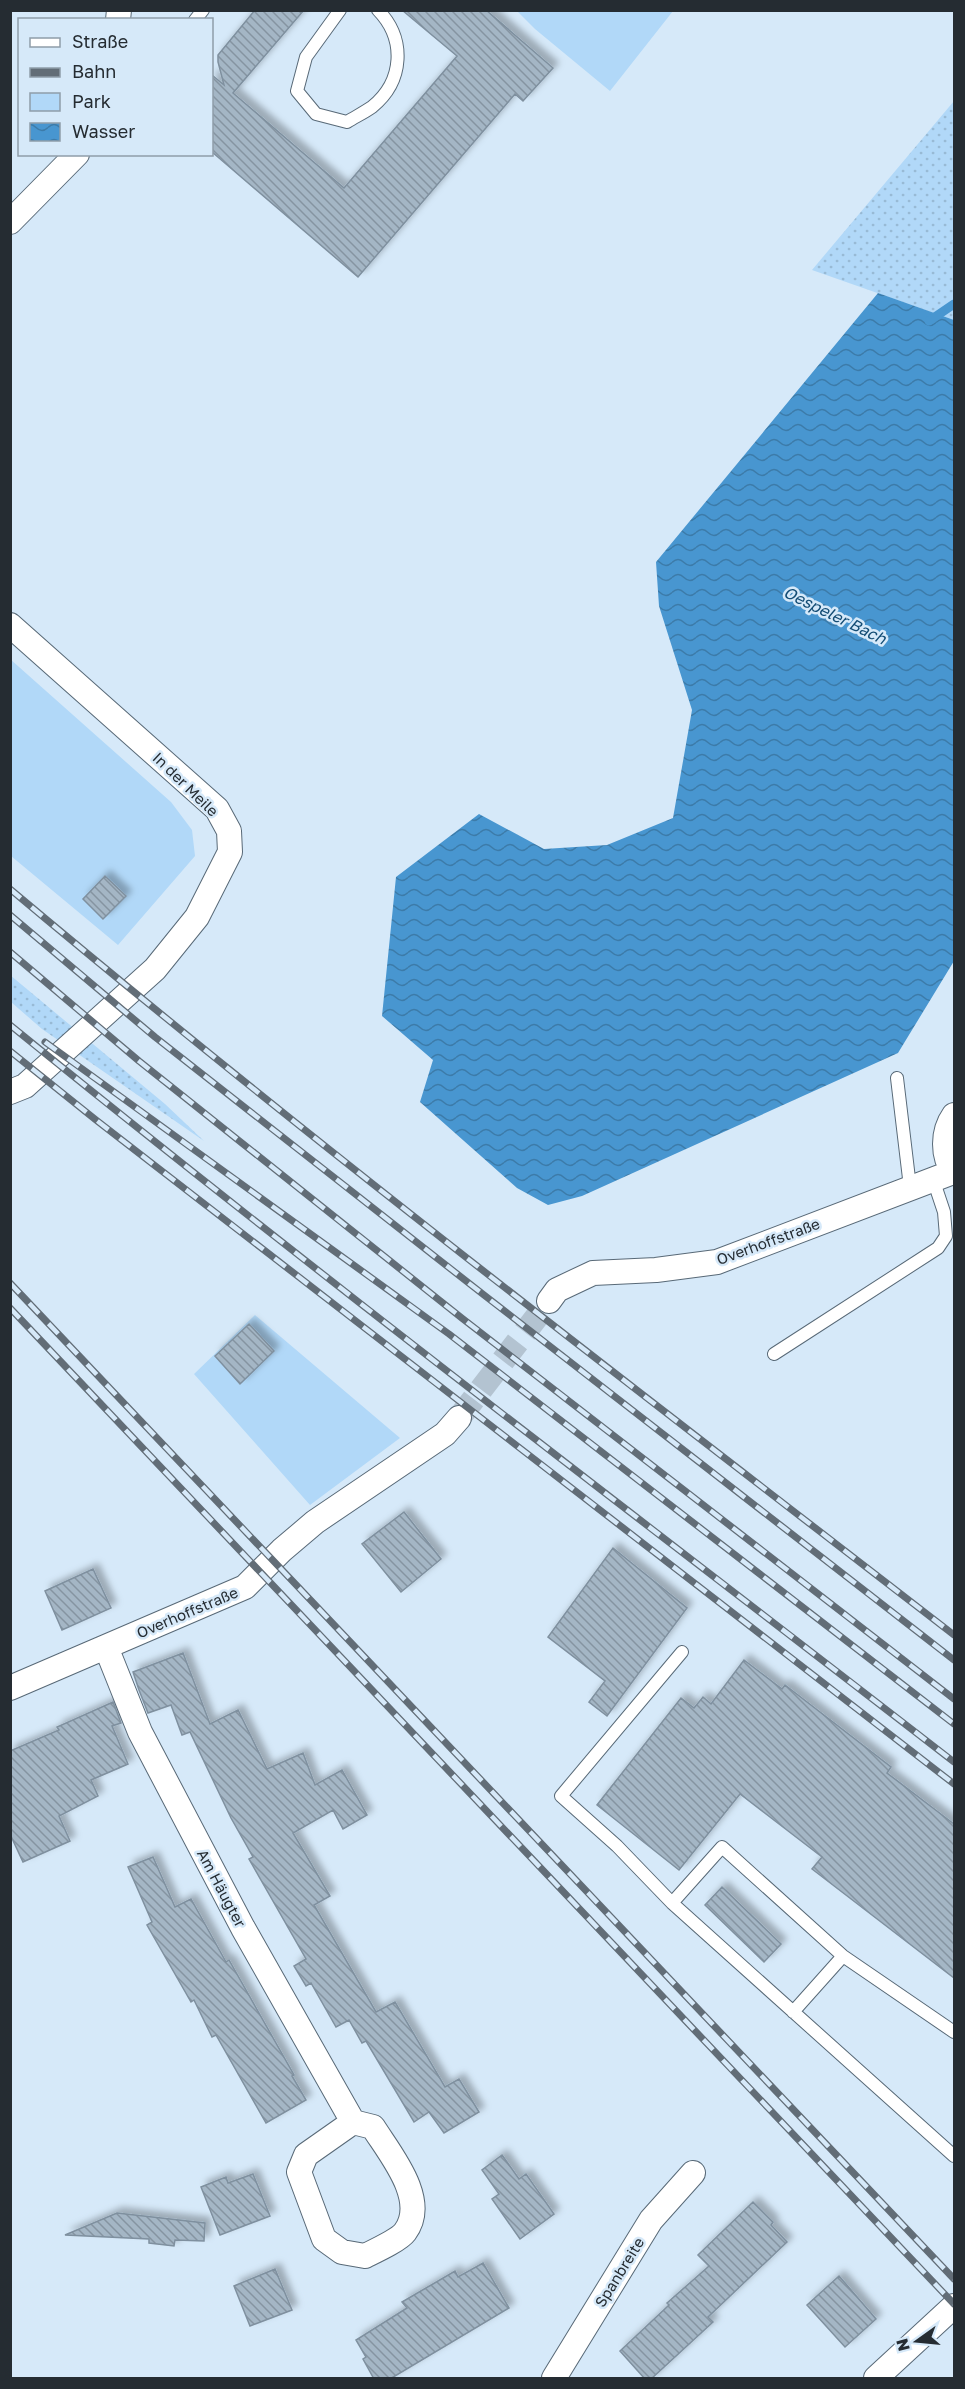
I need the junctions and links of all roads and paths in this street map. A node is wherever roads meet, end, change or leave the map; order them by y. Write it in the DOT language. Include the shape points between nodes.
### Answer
graph roads {
  1 [pos="340,10"];
  2 [pos="378,10"];
  3 [pos="75,156"];
  4 [pos="10,222"];
  5 [pos="10,625"];
  6 [pos="897,1078"];
  7 [pos="10,1092"];
  8 [pos="954,1115"];
  9 [pos="947,1174"];
  10 [pos="910,1187"];
  11 [pos="549,1301"];
  12 [pos="774,1354"];
  13 [pos="459,1418"];
  14 [pos="106,1647"];
  15 [pos="682,1652"];
  16 [pos="10,1688"];
  17 [pos="672,1903"];
  18 [pos="843,1956"];
  19 [pos="793,2012"];
  20 [pos="954,2032"];
  21 [pos="353,2122"];
  22 [pos="954,2156"];
  23 [pos="693,2173"];
  24 [pos="954,2306"];
  25 [pos="554,2379"];
  26 [pos="876,2379"];
  1 -- 2 [label="lane" via="306,57 297,91 316,114 347,122 373,106 396,78 398,47"];
  3 -- 4 [label="street"];
  5 -- 7 [label="street, In der Meile" via="217,809 230,831 230,852 197,917 155,969 25,1086"];
  6 -- 10 [label="lane"];
  8 -- 9 [label="street" via="944,1146"];
  9 -- 10 [label="street, Overhoffstraße"];
  9 -- 12 [label="lane" via="946,1236 938,1248"];
  10 -- 11 [label="street, Overhoffstraße" via="717,1262 593,1273 557,1290"];
  13 -- 14 [label="street, Overhoffstraße" via="445,1434 303,1531 245,1587"];
  14 -- 16 [label="street, Overhoffstraße"];
  14 -- 21 [label="street, Am Häugter" via="140,1732 243,1928"];
  15 -- 17 [label="lane" via="561,1796"];
  17 -- 18 [label="lane" via="722,1847"];
  17 -- 19 [label="lane"];
  18 -- 19 [label="lane"];
  18 -- 20 [label="lane"];
  19 -- 22 [label="lane"];
  21 -- 21 [label="street" via="306,2155 299,2172 324,2239 342,2252 365,2256 405,2233 413,2212 411,2188 374,2127"];
  23 -- 25 [label="street, Spanbreite" via="651,2220"];
  24 -- 26 [label="street"];
}
